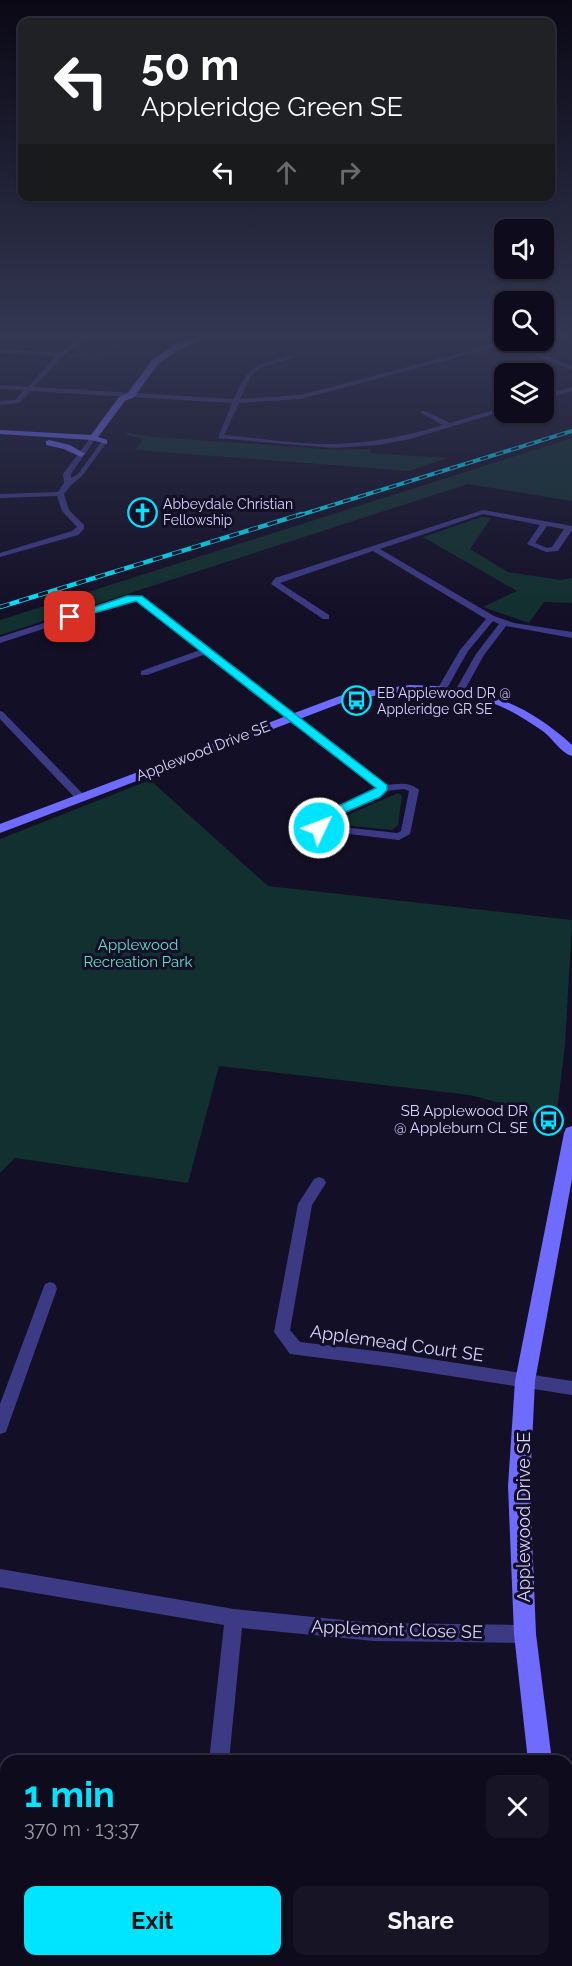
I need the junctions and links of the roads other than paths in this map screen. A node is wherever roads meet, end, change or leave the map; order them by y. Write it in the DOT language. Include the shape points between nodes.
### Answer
graph roads {
  1 [pos="101,428"];
  2 [pos="224,428"];
  3 [pos="443,428"];
  4 [pos="0,432"];
  5 [pos="0,438"];
  6 [pos="106,439"];
  7 [pos="43,441"];
  8 [pos="91,441"];
  9 [pos="81,454"];
  10 [pos="68,483"];
  11 [pos="60,494"];
  12 [pos="0,496"];
  13 [pos="545,523"];
  14 [pos="570,528"];
  15 [pos="375,549"];
  16 [pos="0,555"];
  17 [pos="326,617"];
  18 [pos="491,618"];
  19 [pos="504,623"];
  20 [pos="572,635"];
  21 [pos="0,640"];
  22 [pos="464,650"];
  23 [pos="206,651"];
  24 [pos="480,654"];
  25 [pos="144,673"];
  26 [pos="443,688"];
  27 [pos="460,690"];
  28 [pos="0,714"];
  29 [pos="292,718"];
  30 [pos="572,752"];
  31 [pos="383,788"];
  32 [pos="81,798"];
  33 [pos="0,829"];
  34 [pos="572,1133"];
  35 [pos="319,1183"];
  36 [pos="50,1289"];
  37 [pos="525,1381"];
  38 [pos="572,1388"];
  39 [pos="0,1426"];
  40 [pos="0,1578"];
  41 [pos="234,1618"];
  42 [pos="525,1634"];
  43 [pos="220,1755"];
  44 [pos="539,1755"];
  1 -- 8 [label="street"];
  2 -- 3 [label="street" via="220,437 334,443 388,442"];
  4 -- 8 [label="street"];
  5 -- 7 [label="street"];
  6 -- 8 [label="street"];
  6 -- 10 [label="street" via="80,475"];
  7 -- 8 [label="street"];
  7 -- 9 [label="street"];
  8 -- 9 [label="street"];
  9 -- 10 [label="street" via="67,474"];
  10 -- 11 [label="street"];
  11 -- 12 [label="street"];
  11 -- 16 [label="street" via="66,511 81,527 75,533"];
  13 -- 14 [label="street"];
  13 -- 14 [label="street" via="531,544 537,548 555,549"];
  13 -- 15 [label="street" via="483,512"];
  15 -- 17 [label="street" via="275,584"];
  15 -- 18 [label="street"];
  18 -- 19 [label="street"];
  18 -- 22 [label="street"];
  19 -- 20 [label="street"];
  19 -- 24 [label="street"];
  21 -- 23 [label="street" via="139,598"];
  22 -- 24 [label="street"];
  22 -- 26 [label="street"];
  23 -- 25 [label="street"];
  23 -- 29 [label="street"];
  24 -- 27 [label="street"];
  26 -- 27 [label="street, Applewood Drive SE"];
  26 -- 29 [label="street, Applewood Drive SE" via="410,687 359,694"];
  27 -- 30 [label="street, Applewood Drive SE" via="516,709 541,723"];
  28 -- 32 [label="street"];
  29 -- 31 [label="street"];
  29 -- 32 [label="street, Applewood Drive SE"];
  31 -- 31 [label="street" via="406,786 414,790 406,832 399,837 319,828 317,820"];
  32 -- 33 [label="street, Applewood Drive SE"];
  34 -- 37 [label="street, Applewood Drive SE"];
  35 -- 37 [label="street, Applemead Court SE" via="305,1204 282,1332 296,1349"];
  36 -- 39 [label="street"];
  37 -- 38 [label="street, Applemead Court SE"];
  37 -- 42 [label="street, Applewood Drive SE" via="519,1486"];
  40 -- 41 [label="street, Applemont Close SE"];
  41 -- 42 [label="street, Applemont Close SE" via="374,1632"];
  41 -- 43 [label="street"];
  42 -- 44 [label="street, Applewood Drive SE"];
}
